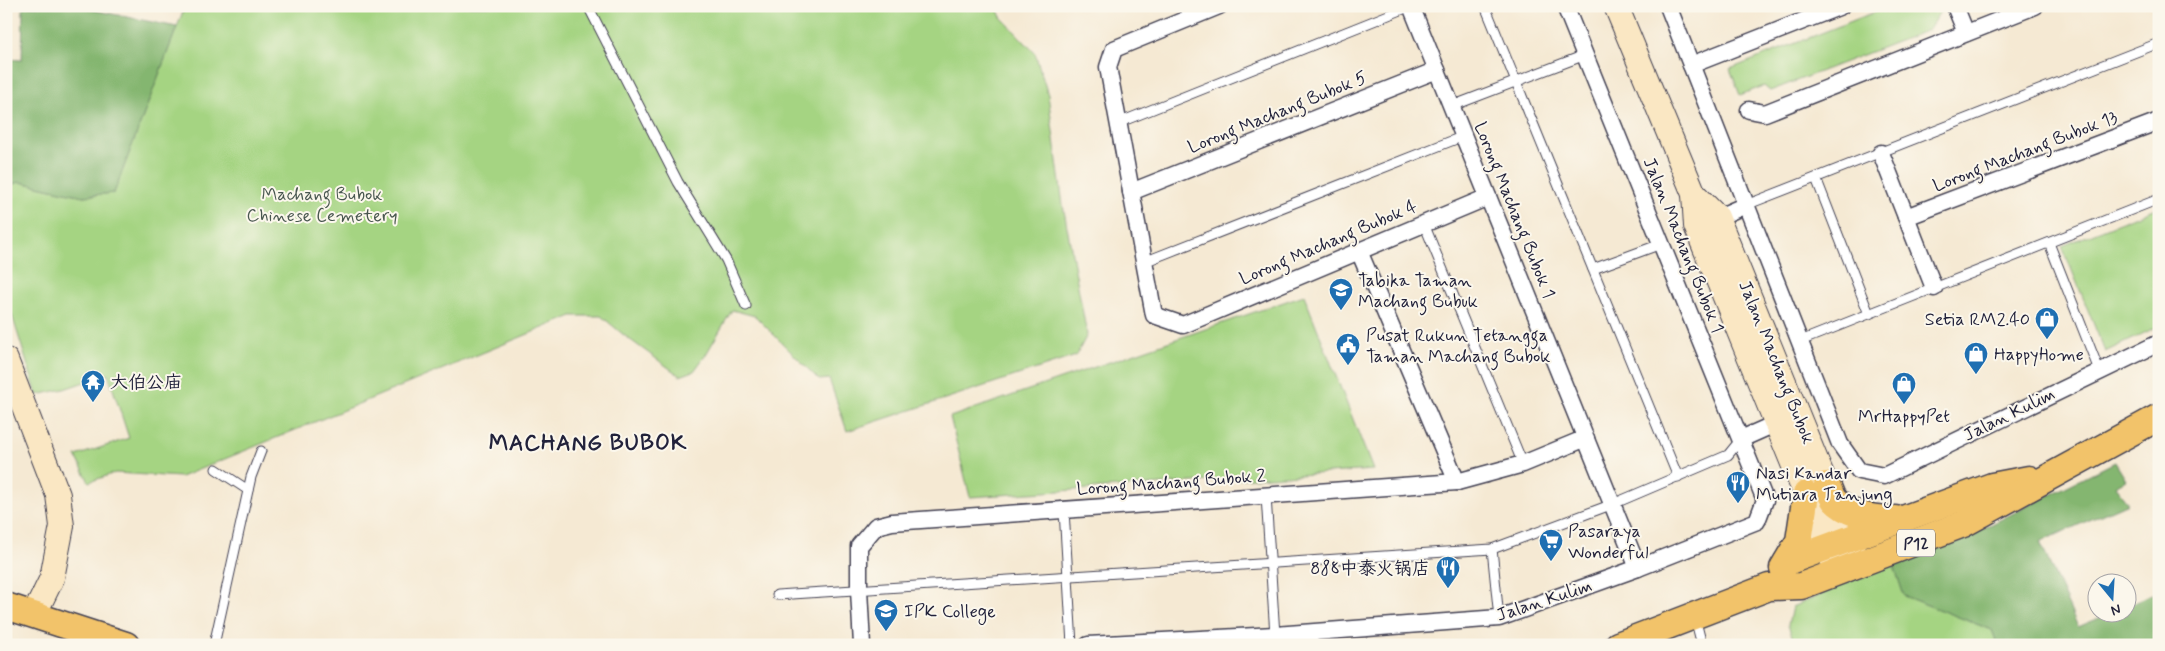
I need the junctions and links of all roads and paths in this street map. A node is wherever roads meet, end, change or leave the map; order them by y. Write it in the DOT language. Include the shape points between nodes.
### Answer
graph roads {
  1 [pos="588,6"];
  2 [pos="1219,6"];
  3 [pos="1411,6"];
  4 [pos="1485,6"];
  5 [pos="1565,6"];
  6 [pos="1616,6"];
  7 [pos="1668,6"];
  8 [pos="1841,6"];
  9 [pos="1955,6"];
  10 [pos="2034,6"];
  11 [pos="1186,12"];
  12 [pos="1966,33"];
  13 [pos="2159,43"];
  14 [pos="1585,55"];
  15 [pos="1691,65"];
  16 [pos="1437,70"];
  17 [pos="1516,82"];
  18 [pos="1452,106"];
  19 [pos="1749,110"];
  20 [pos="1118,122"];
  21 [pos="2159,122"];
  22 [pos="1464,136"];
  23 [pos="1881,153"];
  24 [pos="1816,178"];
  25 [pos="1131,192"];
  26 [pos="1488,196"];
  27 [pos="2159,199"];
  28 [pos="1746,205"];
  29 [pos="1906,217"];
  30 [pos="1707,221"];
  31 [pos="1424,224"];
  32 [pos="2048,243"];
  33 [pos="1661,244"];
  34 [pos="1358,251"];
  35 [pos="1144,262"];
  36 [pos="1593,269"];
  37 [pos="1934,288"];
  38 [pos="746,306"];
  39 [pos="1869,314"];
  40 [pos="1798,342"];
  41 [pos="2159,343"];
  42 [pos="6,360"];
  43 [pos="2099,370"];
  44 [pos="2159,418"];
  45 [pos="1777,423"];
  46 [pos="1586,438"];
  47 [pos="1741,439"];
  48 [pos="260,451"];
  49 [pos="1523,464"];
  50 [pos="216,469"];
  51 [pos="2054,474"];
  52 [pos="1678,477"];
  53 [pos="1457,482"];
  54 [pos="248,490"];
  55 [pos="1816,490"];
  56 [pos="1266,496"];
  57 [pos="1766,500"];
  58 [pos="1612,504"];
  59 [pos="1064,510"];
  60 [pos="1901,519"];
  61 [pos="1838,543"];
  62 [pos="1492,548"];
  63 [pos="1787,562"];
  64 [pos="1270,563"];
  65 [pos="1638,568"];
  66 [pos="1847,568"];
  67 [pos="1068,576"];
  68 [pos="1769,587"];
  69 [pos="859,590"];
  70 [pos="777,595"];
  71 [pos="6,606"];
  72 [pos="34,615"];
  73 [pos="1694,616"];
  74 [pos="1499,618"];
  75 [pos="1275,635"];
  76 [pos="126,645"];
  77 [pos="214,645"];
  78 [pos="862,645"];
  79 [pos="1072,645"];
  80 [pos="1088,645"];
  81 [pos="1618,645"];
  82 [pos="1702,645"];
  1 -- 38 [label="lane" via="678,182 726,260"];
  2 -- 11 [label="street"];
  3 -- 16 [label="street, Lorong Machang Bubok 1"];
  3 -- 20 [label="lane"];
  4 -- 17 [label="lane"];
  5 -- 14 [label="street, Jalan Machang Bubok 1"];
  6 -- 30 [label="main road, Jalan Machang Bubok"];
  7 -- 15 [label="street"];
  8 -- 15 [label="street"];
  9 -- 12 [label="street"];
  10 -- 12 [label="street"];
  11 -- 20 [label="street" via="1114,49 1108,67"];
  12 -- 19 [label="street" via="1765,113"];
  13 -- 23 [label="lane"];
  14 -- 17 [label="lane"];
  14 -- 33 [label="street, Jalan Machang Bubok 1"];
  15 -- 28 [label="street"];
  16 -- 18 [label="street, Lorong Machang Bubok 1"];
  16 -- 25 [label="street, Lorong Machang Bubok 5"];
  17 -- 18 [label="lane"];
  17 -- 36 [label="lane"];
  18 -- 22 [label="street, Lorong Machang Bubok 1"];
  20 -- 25 [label="street"];
  21 -- 29 [label="street, Lorong Machang Bubok 13"];
  22 -- 26 [label="street, Lorong Machang Bubok 1"];
  22 -- 35 [label="lane"];
  23 -- 24 [label="lane"];
  23 -- 29 [label="street"];
  24 -- 28 [label="lane"];
  24 -- 39 [label="lane"];
  25 -- 35 [label="street"];
  26 -- 31 [label="street, Lorong Machang Bubok 4"];
  26 -- 46 [label="street, Lorong Machang Bubok 1"];
  27 -- 32 [label="lane"];
  28 -- 30 [label="street"];
  28 -- 40 [label="street"];
  29 -- 37 [label="street"];
  30 -- 45 [label="main road, Jalan Machang Bubok"];
  30 -- 55 [label="main road, Jalan Machang Bubok"];
  31 -- 34 [label="street, Lorong Machang Bubok 4"];
  31 -- 49 [label="lane"];
  32 -- 37 [label="lane"];
  32 -- 43 [label="lane"];
  33 -- 36 [label="lane"];
  33 -- 47 [label="street, Jalan Machang Bubok 1"];
  34 -- 35 [label="street, Lorong Machang Bubok 4" via="1183,325 1154,315"];
  34 -- 53 [label="street"];
  36 -- 52 [label="lane"];
  37 -- 39 [label="lane"];
  39 -- 40 [label="lane"];
  40 -- 43 [label="street, Jalan Kulim" via="1840,444 1859,472 1884,476"];
  41 -- 43 [label="street, Jalan Kulim"];
  42 -- 72 [label="main road" via="58,495 62,526 52,578"];
  44 -- 51 [label="main road, P12"];
  45 -- 47 [label="street"];
  45 -- 55 [label="main road, Jalan Machang Bubok"];
  46 -- 49 [label="street, Lorong Machang Bubok 2"];
  46 -- 58 [label="street, Lorong Machang Bubok 1"];
  47 -- 52 [label="lane" via="1728,455"];
  47 -- 57 [label="street, Jalan Machang Bubok 1"];
  48 -- 54 [label="lane"];
  49 -- 53 [label="street, Lorong Machang Bubok 2"];
  50 -- 54 [label="lane"];
  51 -- 60 [label="main road, P12" via="1992,486"];
  51 -- 66 [label="main road, P12" via="1963,524"];
  52 -- 58 [label="lane"];
  53 -- 56 [label="street, Lorong Machang Bubok 2"];
  54 -- 77 [label="lane"];
  55 -- 60 [label="main road" via="1848,509 1872,518"];
  55 -- 61 [label="main road, Jalan Machang Bubok"];
  55 -- 63 [label="main road" via="1799,541"];
  56 -- 59 [label="street, Lorong Machang Bubok 2"];
  56 -- 64 [label="lane"];
  57 -- 65 [label="street, Jalan Kulim" via="1757,521"];
  58 -- 62 [label="lane"];
  58 -- 65 [label="street, Lorong Machang Bubok 1"];
  59 -- 67 [label="lane"];
  59 -- 69 [label="street, Lorong Machang Bubok 2" via="892,522 876,526 859,546"];
  60 -- 61 [label="main road, P12"];
  61 -- 63 [label="main road, P12"];
  61 -- 66 [label="main road, Jalan Machang Bubok"];
  62 -- 64 [label="lane"];
  62 -- 74 [label="lane"];
  63 -- 68 [label="main road"];
  64 -- 67 [label="lane"];
  64 -- 75 [label="lane"];
  65 -- 74 [label="street, Jalan Kulim"];
  66 -- 68 [label="main road, P12" via="1801,586"];
  67 -- 69 [label="lane"];
  67 -- 79 [label="lane"];
  68 -- 73 [label="main road, P12"];
  69 -- 70 [label="lane"];
  69 -- 78 [label="street, Lorong Machang Bubok 2"];
  71 -- 72 [label="main road"];
  72 -- 76 [label="main road"];
  73 -- 81 [label="main road, P12"];
  73 -- 82 [label="lane"];
  74 -- 75 [label="street, Jalan Kulim"];
  75 -- 80 [label="street, Jalan Kulim"];
}
